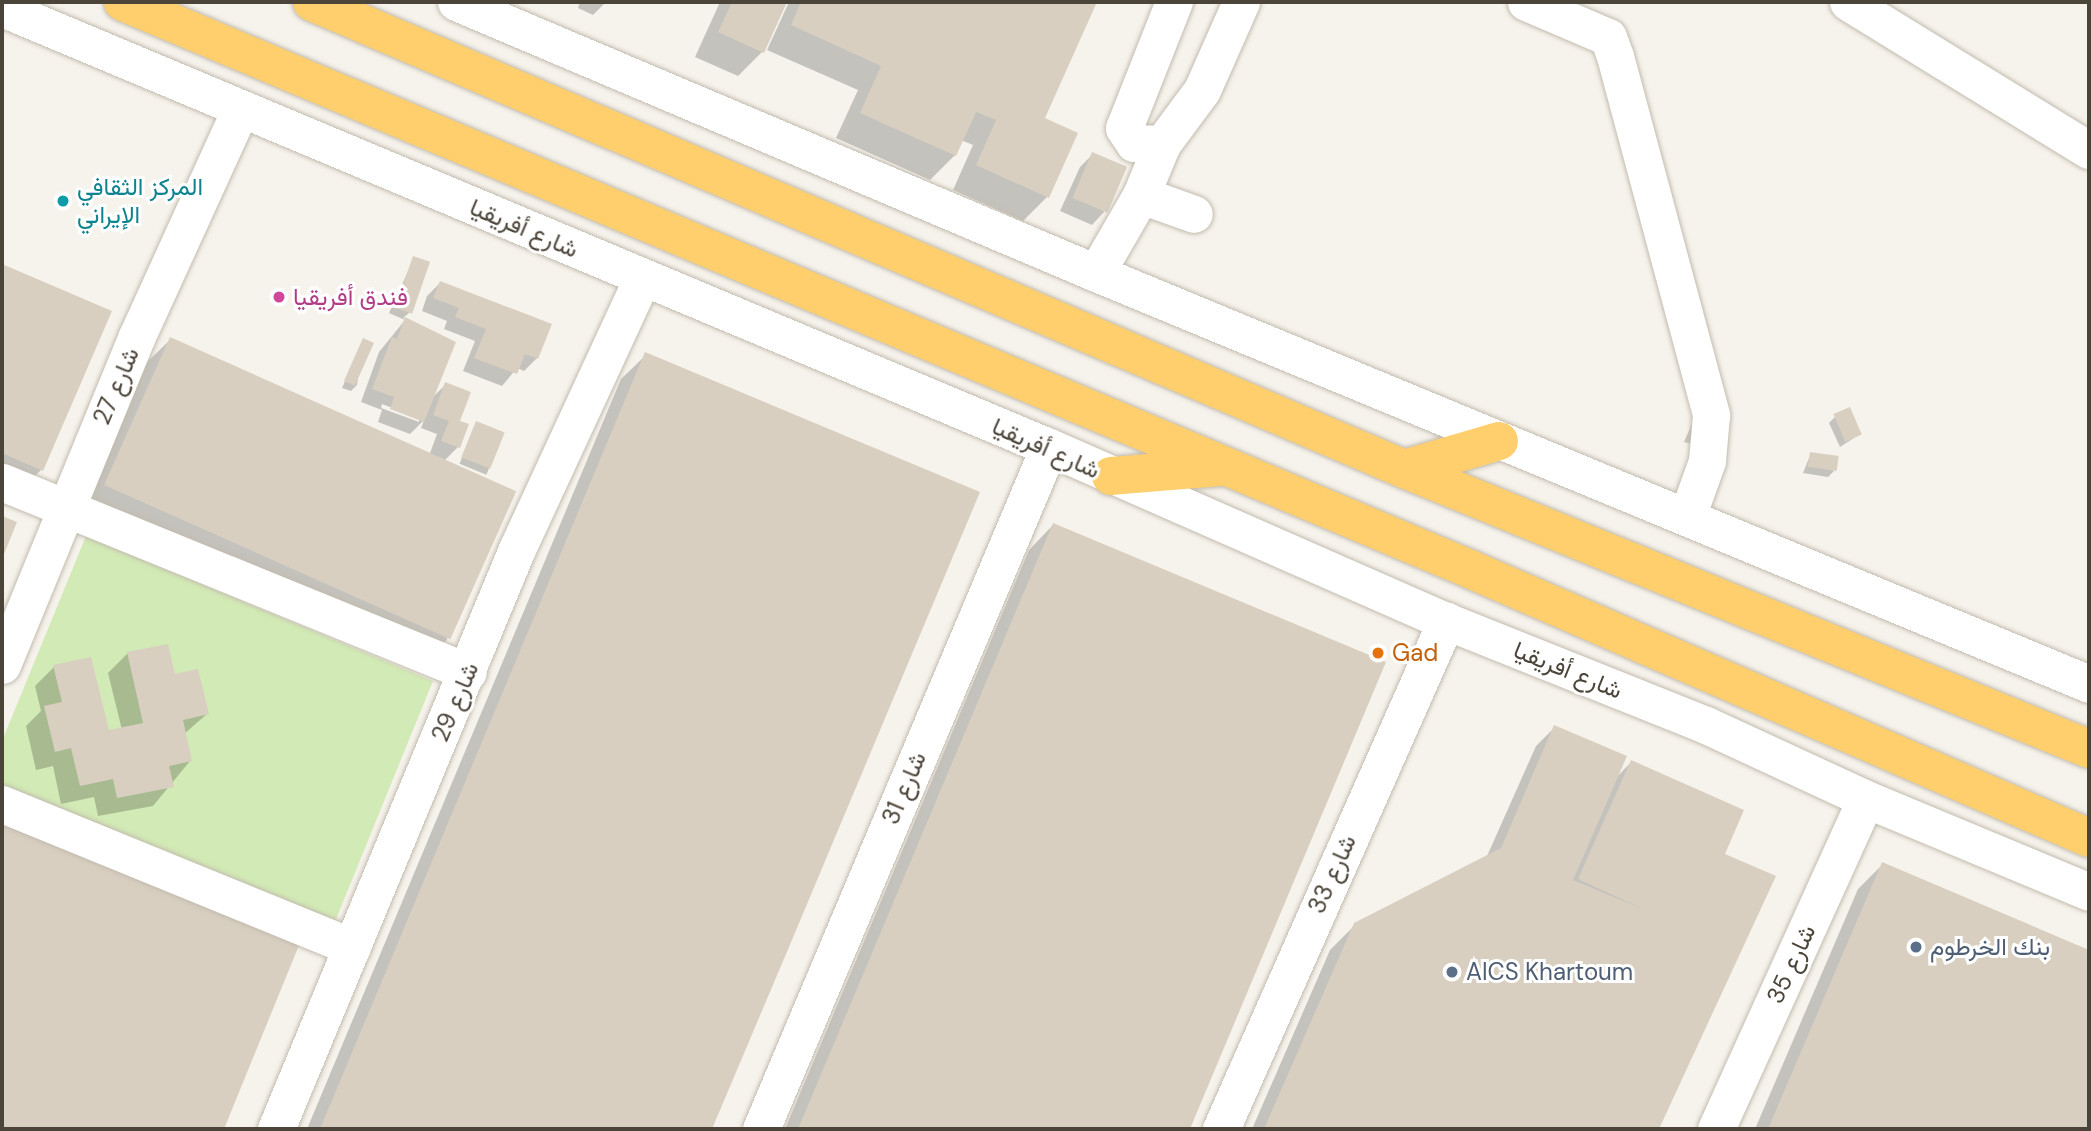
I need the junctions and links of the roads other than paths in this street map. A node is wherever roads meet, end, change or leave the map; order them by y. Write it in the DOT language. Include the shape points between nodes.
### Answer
graph roads {
  1 [pos="123,2"];
  2 [pos="312,2"];
  3 [pos="456,2"];
  4 [pos="1174,2"];
  5 [pos="1241,2"];
  6 [pos="1526,2"];
  7 [pos="1848,2"];
  8 [pos="2,8"];
  9 [pos="240,110"];
  10 [pos="1162,144"];
  11 [pos="2089,150"];
  12 [pos="1141,195"];
  13 [pos="1194,214"];
  14 [pos="1096,273"];
  15 [pos="642,278"];
  16 [pos="1499,441"];
  17 [pos="1049,447"];
  18 [pos="1225,466"];
  19 [pos="1404,469"];
  20 [pos="1111,476"];
  21 [pos="2,482"];
  22 [pos="66,506"];
  23 [pos="1687,517"];
  24 [pos="1446,621"];
  25 [pos="2,665"];
  26 [pos="468,673"];
  27 [pos="2089,684"];
  28 [pos="2089,749"];
  29 [pos="1867,799"];
  30 [pos="2,804"];
  31 [pos="2089,838"];
  32 [pos="2089,892"];
  33 [pos="352,947"];
  34 [pos="276,1129"];
  35 [pos="761,1129"];
  36 [pos="1221,1129"];
  37 [pos="1716,1129"];
  1 -- 18 [label="highway, شارع أفريقيا"];
  2 -- 19 [label="highway"];
  3 -- 14 [label="street"];
  4 -- 10 [label="street" via="1124,128 1134,143"];
  5 -- 10 [label="street" via="1202,90"];
  6 -- 23 [label="street" via="1608,37 1615,56 1711,415 1707,461"];
  7 -- 11 [label="street"];
  8 -- 9 [label="street, شارع أفريقيا"];
  9 -- 15 [label="street, شارع أفريقيا"];
  9 -- 22 [label="street, شارع 27"];
  10 -- 12 [label="street"];
  12 -- 13 [label="street"];
  12 -- 14 [label="street"];
  14 -- 16 [label="street"];
  15 -- 17 [label="street, شارع أفريقيا"];
  15 -- 26 [label="street, شارع 29" via="517,549"];
  16 -- 19 [label="highway"];
  16 -- 23 [label="street"];
  17 -- 20 [label="street, شارع أفريقيا"];
  17 -- 35 [label="street, شارع 31"];
  18 -- 20 [label="highway"];
  18 -- 31 [label="highway, شارع أفريقيا"];
  19 -- 28 [label="highway"];
  20 -- 24 [label="street, شارع أفريقيا"];
  21 -- 22 [label="street"];
  22 -- 25 [label="street, شارع 27"];
  22 -- 26 [label="street"];
  23 -- 27 [label="street"];
  24 -- 29 [label="street, شارع أفريقيا" via="1706,725"];
  24 -- 36 [label="street, شارع 33"];
  26 -- 33 [label="street, شارع 29"];
  29 -- 32 [label="street, شارع أفريقيا"];
  29 -- 37 [label="street, شارع 35"];
  30 -- 33 [label="street"];
  33 -- 34 [label="street, شارع 29"];
}
